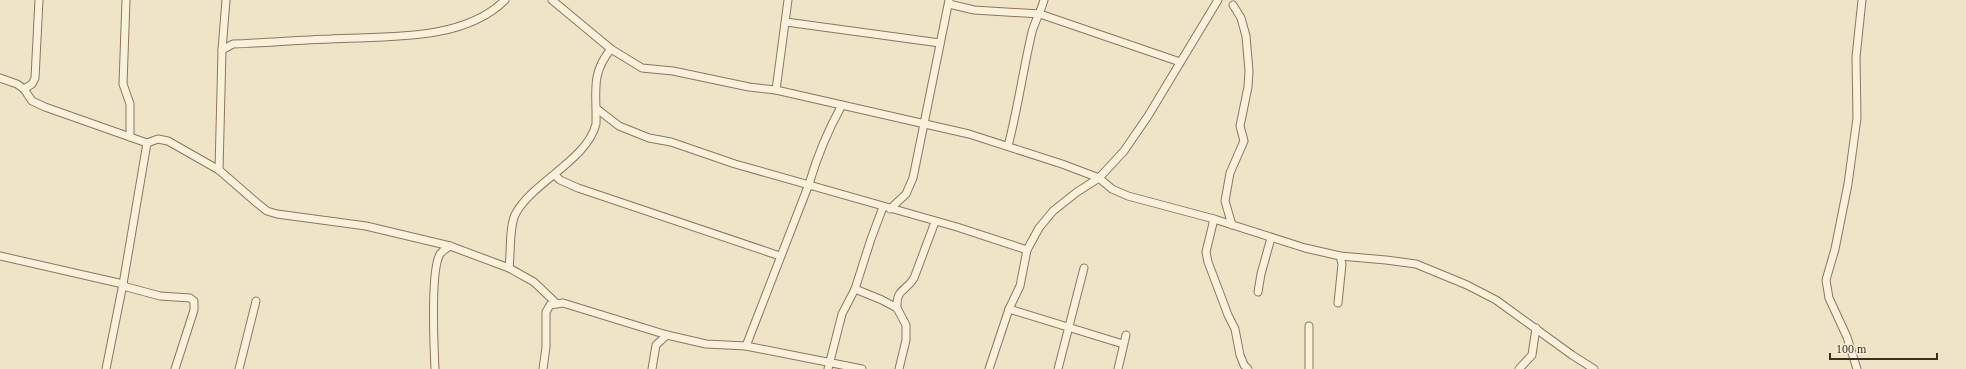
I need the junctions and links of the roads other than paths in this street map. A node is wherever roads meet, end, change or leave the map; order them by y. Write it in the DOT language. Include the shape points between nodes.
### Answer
graph roads {
  1 [pos="39,0"];
  2 [pos="126,0"];
  3 [pos="226,0"];
  4 [pos="505,0"];
  5 [pos="552,0"];
  6 [pos="788,0"];
  7 [pos="1044,0"];
  8 [pos="1218,0"];
  9 [pos="1862,0"];
  10 [pos="949,2"];
  11 [pos="1232,5"];
  12 [pos="1040,14"];
  13 [pos="786,22"];
  14 [pos="940,43"];
  15 [pos="611,49"];
  16 [pos="222,50"];
  17 [pos="1180,62"];
  18 [pos="0,78"];
  19 [pos="24,89"];
  20 [pos="776,90"];
  21 [pos="842,105"];
  22 [pos="596,109"];
  23 [pos="925,124"];
  24 [pos="130,137"];
  25 [pos="147,143"];
  26 [pos="1008,146"];
  27 [pos="219,170"];
  28 [pos="554,175"];
  29 [pos="1099,178"];
  30 [pos="809,184"];
  31 [pos="887,208"];
  32 [pos="1214,219"];
  33 [pos="935,222"];
  34 [pos="1232,225"];
  35 [pos="1271,238"];
  36 [pos="450,246"];
  37 [pos="1027,250"];
  38 [pos="0,256"];
  39 [pos="780,256"];
  40 [pos="1340,256"];
  41 [pos="510,268"];
  42 [pos="1084,268"];
  43 [pos="123,285"];
  44 [pos="855,289"];
  45 [pos="1258,292"];
  46 [pos="256,301"];
  47 [pos="556,303"];
  48 [pos="1338,303"];
  49 [pos="897,308"];
  50 [pos="1009,309"];
  51 [pos="1069,326"];
  52 [pos="1309,326"];
  53 [pos="1536,328"];
  54 [pos="667,335"];
  55 [pos="1126,335"];
  56 [pos="1123,344"];
  57 [pos="746,346"];
  58 [pos="828,366"];
  59 [pos="106,369"];
  60 [pos="175,369"];
  61 [pos="239,369"];
  62 [pos="435,369"];
  63 [pos="543,369"];
  64 [pos="652,369"];
  65 [pos="862,369"];
  66 [pos="899,369"];
  67 [pos="989,369"];
  68 [pos="1058,369"];
  69 [pos="1118,369"];
  70 [pos="1248,369"];
  71 [pos="1309,369"];
  72 [pos="1518,369"];
  73 [pos="1594,369"];
  74 [pos="1857,369"];
  1 -- 19 [label="street" via="36,78"];
  2 -- 24 [label="street" via="122,84 130,104"];
  3 -- 16 [label="street"];
  4 -- 16 [label="street" via="485,15 450,30 399,38 233,44"];
  5 -- 15 [label="street"];
  6 -- 13 [label="street"];
  7 -- 12 [label="street"];
  8 -- 17 [label="street"];
  9 -- 74 [label="street" via="1856,57 1857,118 1835,249 1826,280 1829,298 1847,337"];
  10 -- 12 [label="street" via="974,10"];
  10 -- 14 [label="street"];
  11 -- 34 [label="street" via="1241,18 1246,36 1249,71 1240,126 1244,141 1230,173 1225,201"];
  12 -- 17 [label="street"];
  12 -- 26 [label="street" via="1033,29"];
  13 -- 14 [label="street"];
  13 -- 20 [label="street"];
  14 -- 23 [label="street"];
  15 -- 20 [label="street" via="642,68 673,71"];
  15 -- 22 [label="street" via="596,74"];
  16 -- 27 [label="street"];
  17 -- 29 [label="street" via="1124,151"];
  18 -- 19 [label="street"];
  19 -- 24 [label="street" via="32,100 45,107"];
  20 -- 21 [label="street"];
  21 -- 23 [label="street"];
  21 -- 30 [label="street" via="831,125"];
  22 -- 28 [label="street" via="596,124 589,140"];
  22 -- 30 [label="street" via="619,126 649,138 671,142 735,164"];
  23 -- 26 [label="street"];
  23 -- 31 [label="street" via="910,187 906,194"];
  24 -- 25 [label="street"];
  25 -- 27 [label="street" via="158,139 168,141"];
  25 -- 43 [label="street"];
  26 -- 29 [label="street"];
  27 -- 36 [label="street" via="272,213 366,226"];
  28 -- 39 [label="street" via="578,188"];
  28 -- 41 [label="street" via="530,196 516,213 512,222"];
  29 -- 32 [label="street" via="1112,189 1128,196"];
  29 -- 37 [label="street" via="1053,211 1039,228"];
  30 -- 31 [label="street"];
  30 -- 39 [label="street"];
  31 -- 33 [label="street"];
  31 -- 44 [label="street" via="870,239"];
  32 -- 34 [label="street"];
  32 -- 70 [label="street" via="1206,252 1208,262 1235,329 1240,355"];
  33 -- 37 [label="street"];
  33 -- 49 [label="street" via="914,278 898,295"];
  34 -- 35 [label="street"];
  35 -- 40 [label="street"];
  35 -- 45 [label="street"];
  36 -- 41 [label="street"];
  36 -- 62 [label="street" via="440,255 436,267"];
  37 -- 50 [label="street" via="1020,286"];
  38 -- 43 [label="street"];
  39 -- 57 [label="street"];
  40 -- 48 [label="street" via="1342,264"];
  40 -- 53 [label="street" via="1416,264 1496,300"];
  41 -- 47 [label="street" via="534,282"];
  42 -- 51 [label="street"];
  43 -- 59 [label="street"];
  43 -- 60 [label="street" via="160,296 190,298 194,301 194,310"];
  44 -- 49 [label="street"];
  44 -- 58 [label="street" via="842,314"];
  46 -- 61 [label="street"];
  47 -- 54 [label="street"];
  47 -- 63 [label="street" via="550,305 546,312"];
  49 -- 66 [label="street" via="906,325 906,340"];
  50 -- 51 [label="street"];
  50 -- 67 [label="street"];
  51 -- 56 [label="street"];
  51 -- 68 [label="street"];
  52 -- 71 [label="street"];
  53 -- 72 [label="street" via="1532,355"];
  53 -- 73 [label="street" via="1572,356"];
  54 -- 57 [label="street" via="706,344"];
  54 -- 64 [label="street" via="656,344"];
  55 -- 56 [label="street"];
  56 -- 69 [label="street"];
  57 -- 58 [label="street"];
  58 -- 65 [label="street"];
}
